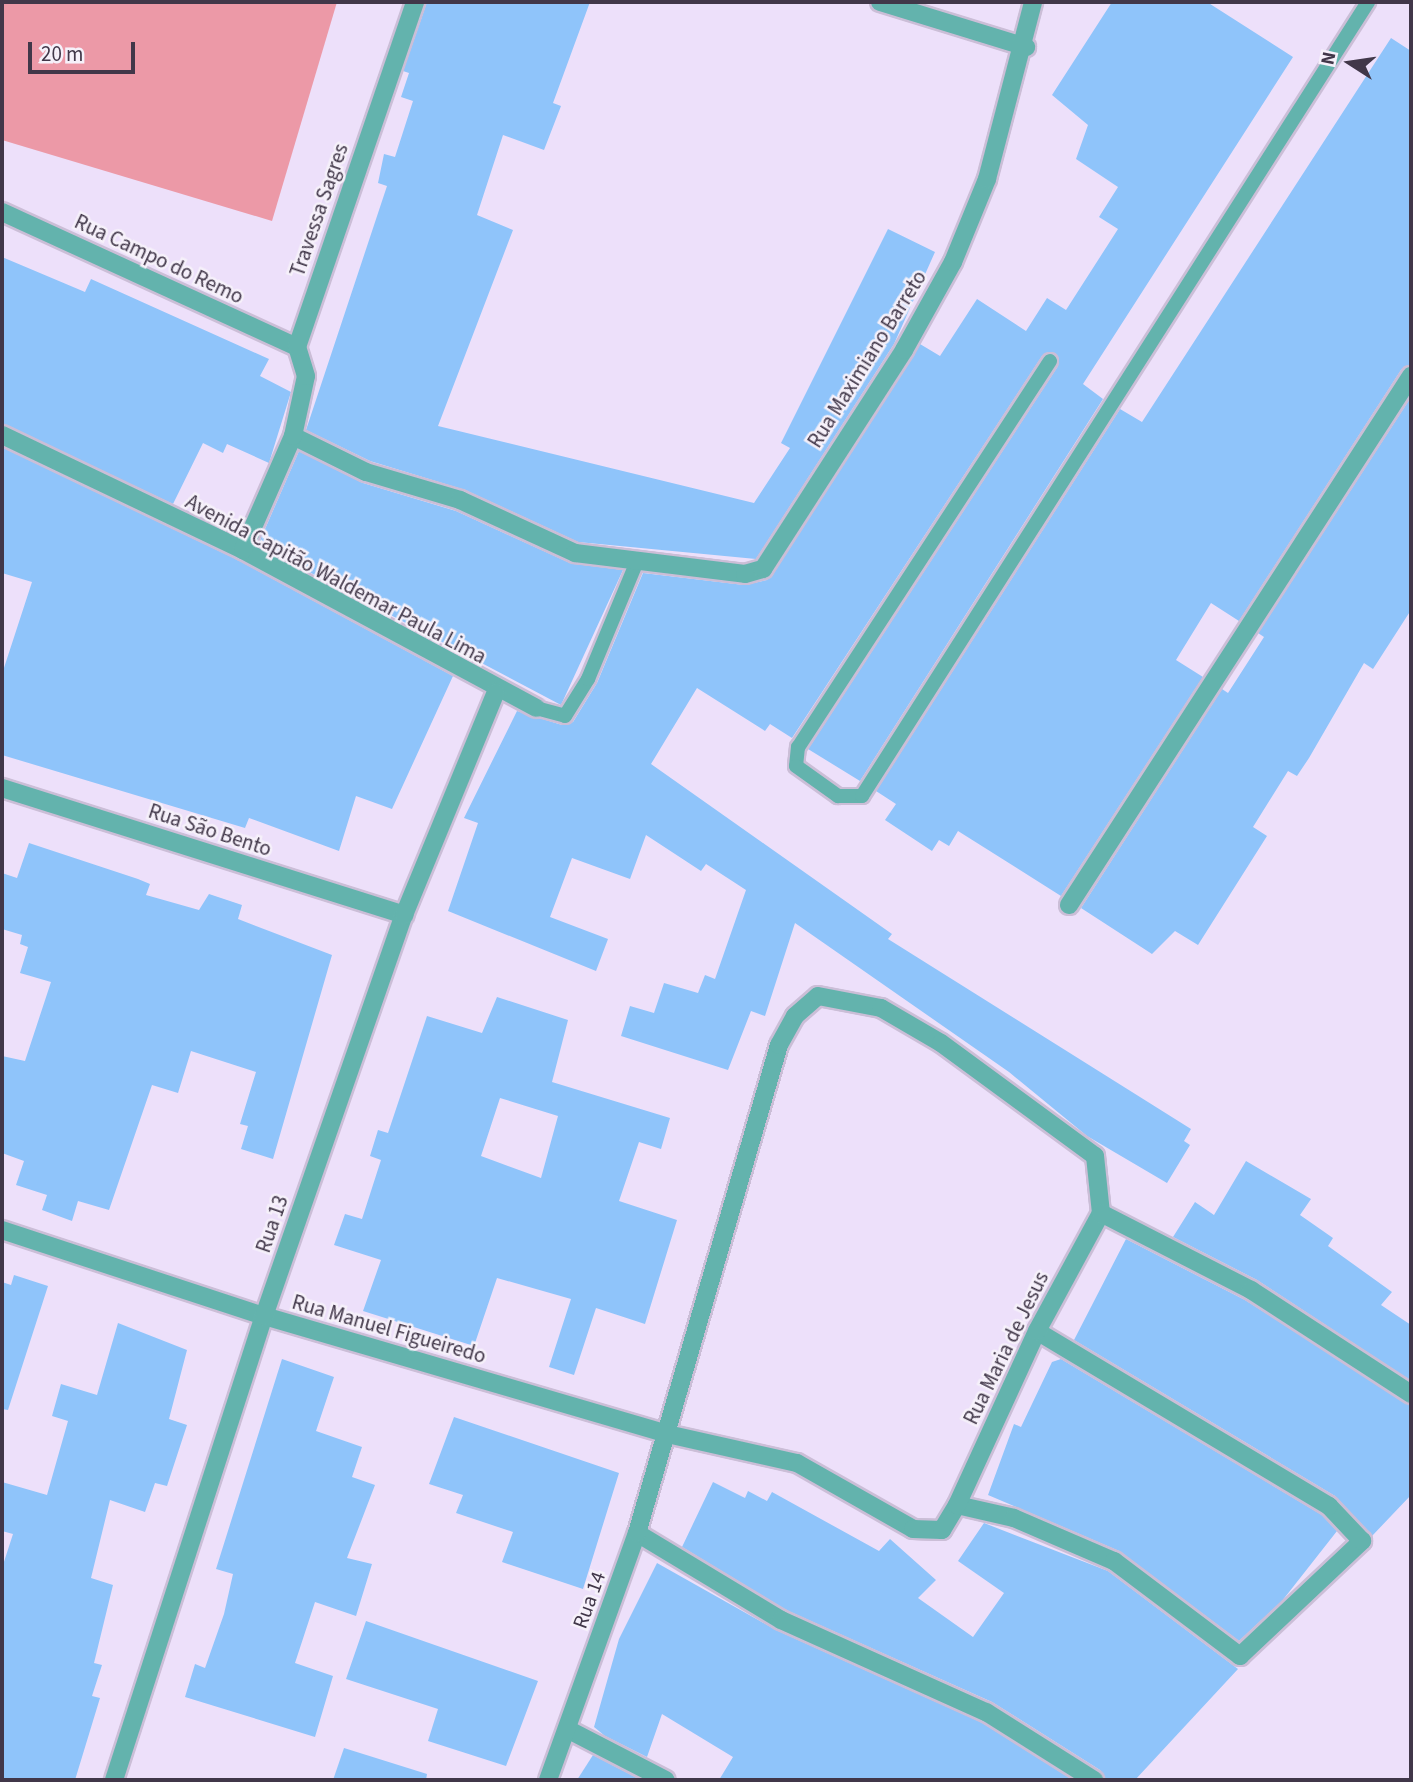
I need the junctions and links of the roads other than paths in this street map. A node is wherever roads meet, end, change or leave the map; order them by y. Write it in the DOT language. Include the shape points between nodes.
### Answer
graph roads {
  1 [pos="415,2"];
  2 [pos="880,2"];
  3 [pos="1033,2"];
  4 [pos="1368,2"];
  5 [pos="1026,47"];
  6 [pos="2,212"];
  7 [pos="297,347"];
  8 [pos="1050,361"];
  9 [pos="1411,376"];
  10 [pos="2,435"];
  11 [pos="293,436"];
  12 [pos="243,550"];
  13 [pos="637,561"];
  14 [pos="496,692"];
  15 [pos="536,708"];
  16 [pos="2,788"];
  17 [pos="1069,905"];
  18 [pos="404,915"];
  19 [pos="1101,1213"];
  20 [pos="2,1230"];
  21 [pos="264,1316"];
  22 [pos="1037,1331"];
  23 [pos="1411,1394"];
  24 [pos="667,1434"];
  25 [pos="768,1457"];
  26 [pos="957,1505"];
  27 [pos="637,1533"];
  28 [pos="567,1728"];
  29 [pos="114,1780"];
  30 [pos="548,1780"];
  31 [pos="666,1780"];
  32 [pos="1094,1780"];
  1 -- 7 [label="street, Travessa Sagres"];
  2 -- 5 [label="street"];
  3 -- 5 [label="street, Rua Maximiano Barreto"];
  4 -- 8 [label="lane" via="862,796 838,796 796,766 798,747"];
  5 -- 13 [label="street, Rua Maximiano Barreto" via="967,228 904,350 763,569 721,571"];
  6 -- 7 [label="street, Rua Campo do Remo"];
  7 -- 11 [label="street" via="306,376"];
  9 -- 17 [label="street"];
  10 -- 12 [label="street, Avenida Capitão Waldemar Paula Lima"];
  11 -- 12 [label="street"];
  11 -- 13 [label="street" via="366,472 460,500 575,553"];
  12 -- 14 [label="street, Avenida Capitão Waldemar Paula Lima"];
  13 -- 15 [label="lane" via="588,679 565,716"];
  14 -- 15 [label="street"];
  14 -- 18 [label="street, Rua 13"];
  16 -- 18 [label="street, Rua São Bento"];
  18 -- 21 [label="street, Rua 13"];
  19 -- 22 [label="street, Rua Maria de Jesus"];
  19 -- 23 [label="street" via="1251,1290"];
  19 -- 24 [label="street, Rua 14" via="1095,1156 941,1043 881,1008 818,996 795,1016 779,1045"];
  20 -- 21 [label="street, Rua Manuel Figueiredo"];
  21 -- 24 [label="street, Rua Manuel Figueiredo"];
  21 -- 29 [label="street, Rua 13"];
  22 -- 26 [label="street, Rua Maria de Jesus"];
  22 -- 26 [label="street" via="1329,1506 1362,1541 1240,1656 1114,1561 1014,1518"];
  24 -- 25 [label="street, Rua Manuel Figueiredo"];
  24 -- 27 [label="street, Rua 14"];
  25 -- 26 [label="street, Rua Maria de Jesus" via="825,1476 913,1529 942,1530"];
  27 -- 28 [label="street, Rua 14"];
  27 -- 32 [label="street" via="781,1620 986,1712"];
  28 -- 30 [label="street, Rua 14"];
  28 -- 31 [label="street"];
}
